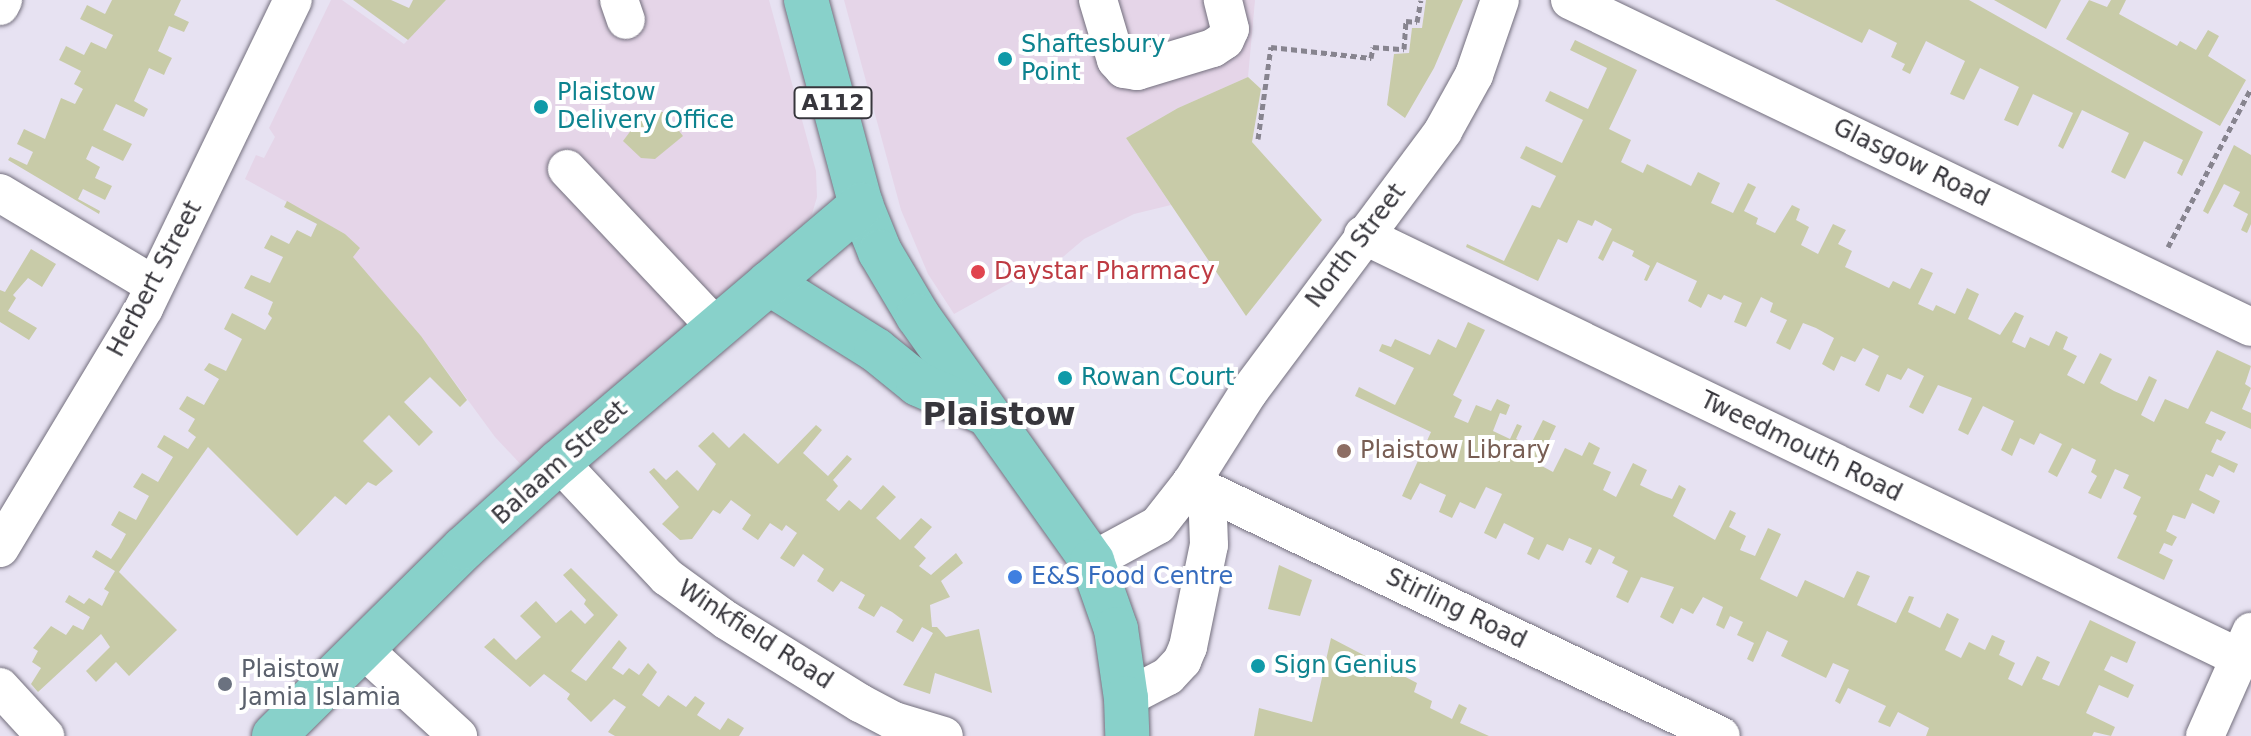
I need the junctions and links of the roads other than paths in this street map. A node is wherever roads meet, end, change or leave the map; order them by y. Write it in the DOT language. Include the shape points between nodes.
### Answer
graph roads {
  1 [pos="3,0"];
  2 [pos="293,0"];
  3 [pos="806,0"];
  4 [pos="1098,0"];
  5 [pos="1223,0"];
  6 [pos="1500,0"];
  7 [pos="1570,0"];
  8 [pos="0,6"];
  9 [pos="567,169"];
  10 [pos="0,193"];
  11 [pos="861,205"];
  12 [pos="1363,235"];
  13 [pos="769,283"];
  14 [pos="154,285"];
  15 [pos="2251,327"];
  16 [pos="717,328"];
  17 [pos="987,414"];
  18 [pos="559,462"];
  19 [pos="1191,483"];
  20 [pos="0,548"];
  21 [pos="1092,561"];
  22 [pos="2246,645"];
  23 [pos="363,649"];
  24 [pos="0,687"];
  25 [pos="1127,717"];
  26 [pos="30,731"];
  27 [pos="274,736"];
  28 [pos="458,736"];
  29 [pos="944,736"];
  30 [pos="1721,736"];
  31 [pos="2205,736"];
  1 -- 8 [label="street"];
  2 -- 14 [label="street, Herbert Street"];
  3 -- 11 [label="main road, A112"];
  4 -- 5 [label="street" via="1116,60 1124,69 1137,71 1225,40 1230,29"];
  6 -- 12 [label="street, North Street" via="1474,75 1443,131"];
  7 -- 15 [label="street, Glasgow Road"];
  9 -- 16 [label="street"];
  10 -- 14 [label="street"];
  11 -- 13 [label="main road, Balaam Street"];
  11 -- 17 [label="main road, A112" via="902,292"];
  12 -- 19 [label="street, North Street" via="1248,393"];
  12 -- 22 [label="street, Tweedmouth Road"];
  13 -- 16 [label="main road, Balaam Street"];
  13 -- 17 [label="main road" via="876,350 918,384"];
  14 -- 20 [label="street, Herbert Street"];
  16 -- 18 [label="main road, Balaam Street"];
  17 -- 21 [label="main road, A112"];
  18 -- 23 [label="main road, Balaam Street"];
  18 -- 29 [label="street, Winkfield Road" via="667,577 726,620 860,703 894,721"];
  19 -- 21 [label="street, North Street" via="1158,525"];
  19 -- 25 [label="street" via="1208,507 1209,545 1182,661"];
  19 -- 30 [label="street, Stirling Road"];
  21 -- 25 [label="main road, A112" via="1116,629"];
  22 -- 31 [label="street"];
  23 -- 27 [label="main road, Balaam Street"];
  23 -- 28 [label="street"];
  24 -- 26 [label="street"];
}
